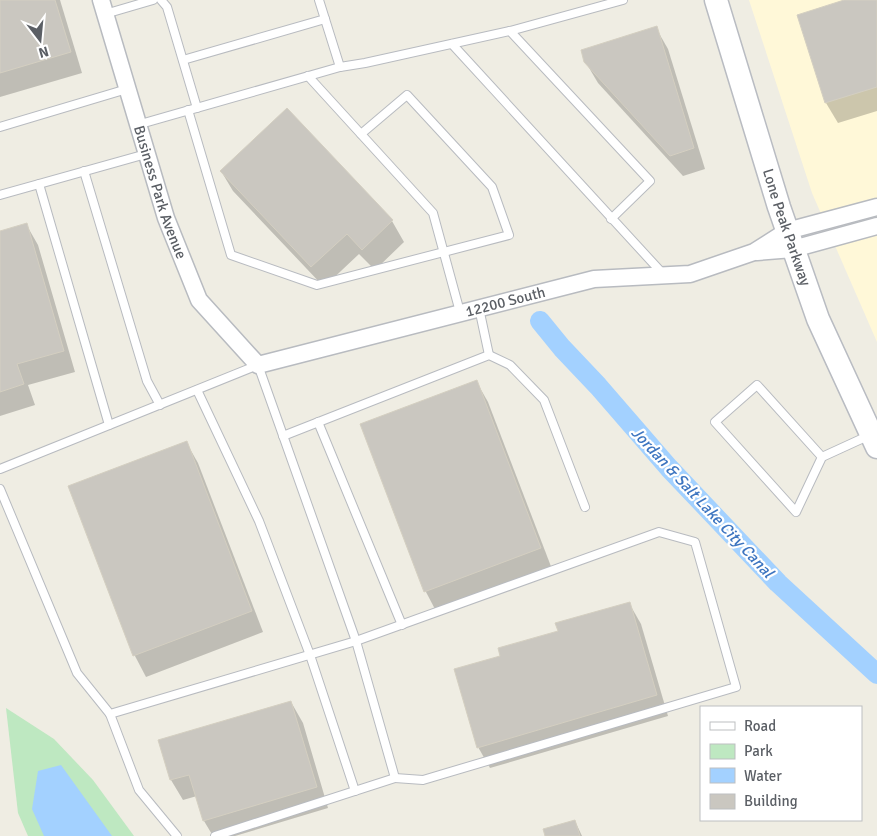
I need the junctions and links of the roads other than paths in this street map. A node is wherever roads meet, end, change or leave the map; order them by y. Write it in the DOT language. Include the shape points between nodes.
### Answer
graph roads {
  1 [pos="153,0"];
  2 [pos="162,0"];
  3 [pos="320,0"];
  4 [pos="623,0"];
  5 [pos="716,0"];
  6 [pos="103,7"];
  7 [pos="325,19"];
  8 [pos="510,31"];
  9 [pos="452,44"];
  10 [pos="182,60"];
  11 [pos="340,67"];
  12 [pos="308,76"];
  13 [pos="127,89"];
  14 [pos="197,108"];
  15 [pos="188,110"];
  16 [pos="137,125"];
  17 [pos="0,127"];
  18 [pos="361,134"];
  19 [pos="146,154"];
  20 [pos="84,171"];
  21 [pos="39,184"];
  22 [pos="0,195"];
  23 [pos="877,207"];
  24 [pos="611,219"];
  25 [pos="877,226"];
  26 [pos="790,240"];
  27 [pos="444,251"];
  28 [pos="664,275"];
  29 [pos="478,307"];
  30 [pos="460,312"];
  31 [pos="489,355"];
  32 [pos="258,365"];
  33 [pos="197,390"];
  34 [pos="160,405"];
  35 [pos="318,422"];
  36 [pos="109,425"];
  37 [pos="283,436"];
  38 [pos="874,440"];
  39 [pos="822,456"];
  40 [pos="0,469"];
  41 [pos="0,489"];
  42 [pos="585,507"];
  43 [pos="402,625"];
  44 [pos="356,641"];
  45 [pos="310,654"];
  46 [pos="110,714"];
  47 [pos="395,778"];
  48 [pos="355,791"];
  49 [pos="176,836"];
  50 [pos="215,836"];
  1 -- 6 [label="lane"];
  2 -- 10 [label="lane" via="167,7"];
  3 -- 7 [label="lane"];
  4 -- 8 [label="lane"];
  5 -- 26 [label="main road, Lone Peak Parkway"];
  6 -- 13 [label="street, Business Park Avenue"];
  7 -- 10 [label="lane"];
  7 -- 11 [label="lane"];
  8 -- 9 [label="lane"];
  8 -- 24 [label="lane" via="650,181"];
  9 -- 11 [label="lane"];
  9 -- 24 [label="lane"];
  10 -- 14 [label="lane"];
  11 -- 12 [label="lane"];
  12 -- 14 [label="lane"];
  12 -- 18 [label="lane"];
  13 -- 16 [label="street, Business Park Avenue"];
  13 -- 17 [label="lane"];
  14 -- 15 [label="lane"];
  15 -- 16 [label="lane"];
  15 -- 27 [label="lane" via="232,255 317,285"];
  16 -- 19 [label="street, Business Park Avenue"];
  18 -- 27 [label="lane" via="433,212"];
  18 -- 27 [label="lane" via="407,95 492,187 509,235"];
  19 -- 20 [label="lane"];
  19 -- 32 [label="street, Business Park Avenue" via="166,218 198,300"];
  20 -- 21 [label="lane"];
  20 -- 34 [label="lane" via="147,381"];
  21 -- 22 [label="lane"];
  21 -- 36 [label="lane"];
  23 -- 26 [label="street"];
  24 -- 28 [label="lane"];
  25 -- 26 [label="street"];
  26 -- 28 [label="street, 12200 South" via="690,274"];
  26 -- 38 [label="main road, Lone Peak Parkway" via="818,319"];
  27 -- 30 [label="lane"];
  28 -- 29 [label="street, 12200 South" via="594,279"];
  29 -- 30 [label="street, 12200 South"];
  29 -- 31 [label="lane"];
  30 -- 32 [label="street, 12200 South"];
  31 -- 35 [label="lane"];
  31 -- 42 [label="lane" via="510,365 544,400"];
  32 -- 33 [label="lane"];
  32 -- 37 [label="lane"];
  33 -- 34 [label="lane"];
  33 -- 45 [label="lane" via="259,521"];
  34 -- 36 [label="lane"];
  35 -- 37 [label="lane"];
  35 -- 43 [label="lane"];
  36 -- 40 [label="lane"];
  37 -- 44 [label="lane"];
  38 -- 39 [label="lane"];
  39 -- 39 [label="lane" via="757,385 715,422 796,512"];
  41 -- 46 [label="lane" via="77,673"];
  43 -- 44 [label="lane"];
  43 -- 47 [label="lane" via="659,532 695,542 736,687 423,780"];
  44 -- 45 [label="lane"];
  44 -- 47 [label="lane"];
  45 -- 46 [label="lane"];
  45 -- 48 [label="lane"];
  46 -- 49 [label="lane" via="140,790"];
  47 -- 48 [label="lane"];
  48 -- 50 [label="lane"];
}
